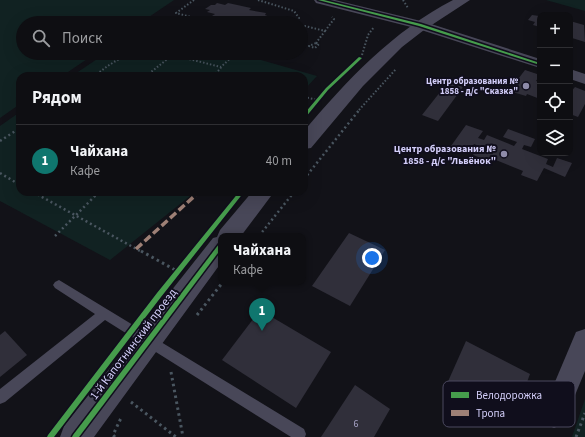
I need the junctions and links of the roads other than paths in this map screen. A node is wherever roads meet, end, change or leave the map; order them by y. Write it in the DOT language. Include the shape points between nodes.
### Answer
graph roads {
  1 [pos="320,0"];
  2 [pos="463,0"];
  3 [pos="420,25"];
  4 [pos="537,63"];
  5 [pos="573,75"];
  6 [pos="585,78"];
  7 [pos="308,138"];
  8 [pos="261,196"];
  9 [pos="230,233"];
  10 [pos="218,250"];
  11 [pos="59,284"];
  12 [pos="105,313"];
  13 [pos="585,340"];
  14 [pos="158,346"];
  15 [pos="568,381"];
  16 [pos="0,397"];
  17 [pos="299,434"];
  18 [pos="75,437"];
  1 -- 3 [label="street"];
  2 -- 3 [label="street"];
  3 -- 4 [label="street"];
  3 -- 7 [label="street" via="344,94"];
  5 -- 6 [label="street"];
  8 -- 9 [label="street"];
  10 -- 14 [label="street, 1-й Капотнинский проезд"];
  11 -- 12 [label="lane"];
  12 -- 14 [label="lane"];
  12 -- 16 [label="lane"];
  13 -- 15 [label="street"];
  14 -- 17 [label="lane"];
  14 -- 18 [label="street, 1-й Капотнинский проезд"];
}
